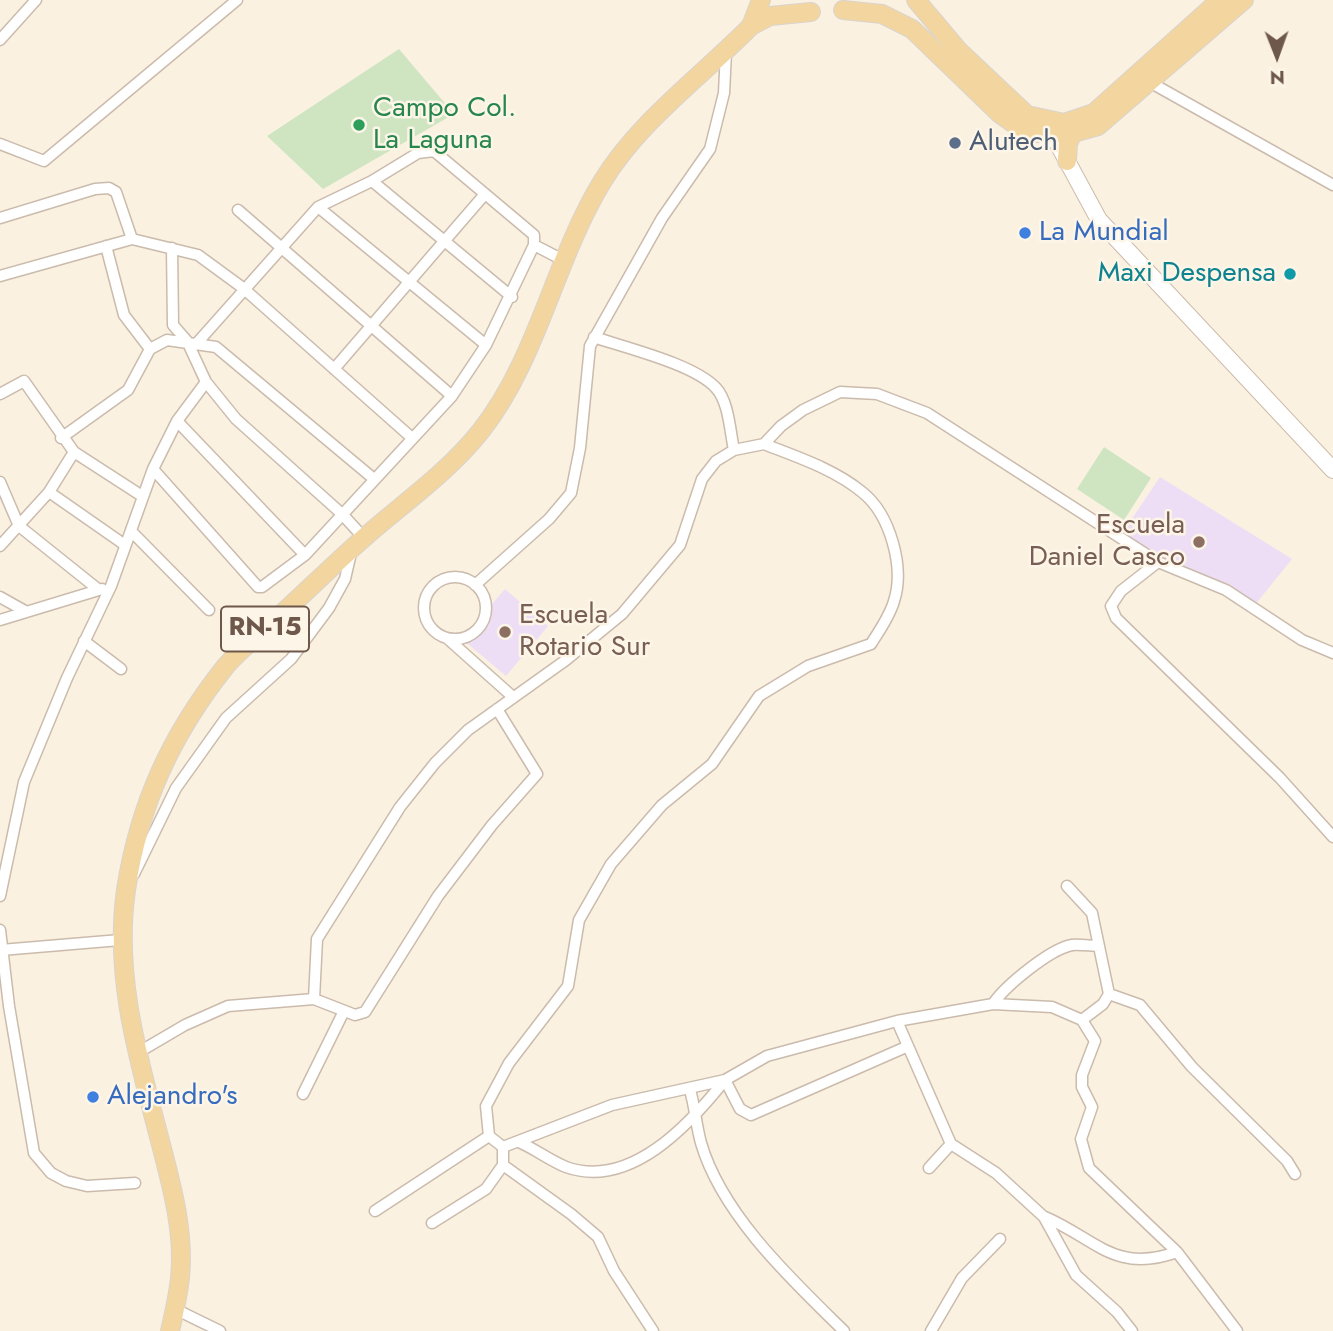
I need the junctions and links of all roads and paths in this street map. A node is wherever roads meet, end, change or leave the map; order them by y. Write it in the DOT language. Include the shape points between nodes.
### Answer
graph roads {
  1 [pos="36,0"];
  2 [pos="237,0"];
  3 [pos="761,0"];
  4 [pos="787,0"];
  5 [pos="860,0"];
  6 [pos="916,0"];
  7 [pos="1220,0"];
  8 [pos="1244,0"];
  9 [pos="843,10"];
  10 [pos="811,12"];
  11 [pos="751,26"];
  12 [pos="0,40"];
  13 [pos="726,52"];
  14 [pos="1143,78"];
  15 [pos="1073,133"];
  16 [pos="1053,135"];
  17 [pos="0,144"];
  18 [pos="1067,161"];
  19 [pos="372,181"];
  20 [pos="1333,185"];
  21 [pos="485,194"];
  22 [pos="318,207"];
  23 [pos="238,210"];
  24 [pos="0,218"];
  25 [pos="132,239"];
  26 [pos="446,239"];
  27 [pos="534,244"];
  28 [pos="106,246"];
  29 [pos="281,246"];
  30 [pos="172,248"];
  31 [pos="565,261"];
  32 [pos="0,276"];
  33 [pos="409,281"];
  34 [pos="243,288"];
  35 [pos="512,297"];
  36 [pos="371,325"];
  37 [pos="594,337"];
  38 [pos="192,342"];
  39 [pos="486,345"];
  40 [pos="149,349"];
  41 [pos="334,369"];
  42 [pos="206,382"];
  43 [pos="0,394"];
  44 [pos="452,396"];
  45 [pos="177,421"];
  46 [pos="61,438"];
  47 [pos="412,438"];
  48 [pos="764,444"];
  49 [pos="734,450"];
  50 [pos="74,452"];
  51 [pos="153,469"];
  52 [pos="1333,470"];
  53 [pos="373,479"];
  54 [pos="0,482"];
  55 [pos="49,492"];
  56 [pos="142,496"];
  57 [pos="342,514"];
  58 [pos="19,526"];
  59 [pos="131,531"];
  60 [pos="358,544"];
  61 [pos="125,545"];
  62 [pos="0,546"];
  63 [pos="305,555"];
  64 [pos="1158,562"];
  65 [pos="475,584"];
  66 [pos="111,586"];
  67 [pos="99,590"];
  68 [pos="0,597"];
  69 [pos="209,610"];
  70 [pos="25,611"];
  71 [pos="5,618"];
  72 [pos="0,630"];
  73 [pos="448,639"];
  74 [pos="84,641"];
  75 [pos="1333,653"];
  76 [pos="121,669"];
  77 [pos="513,696"];
  78 [pos="497,709"];
  79 [pos="1333,837"];
  80 [pos="1068,886"];
  81 [pos="126,888"];
  82 [pos="0,896"];
  83 [pos="0,930"];
  84 [pos="120,940"];
  85 [pos="1099,946"];
  86 [pos="1,950"];
  87 [pos="1110,993"];
  88 [pos="314,999"];
  89 [pos="993,1004"];
  90 [pos="344,1011"];
  91 [pos="1082,1020"];
  92 [pos="897,1021"];
  93 [pos="906,1047"];
  94 [pos="139,1052"];
  95 [pos="725,1080"];
  96 [pos="690,1090"];
  97 [pos="303,1094"];
  98 [pos="697,1115"];
  99 [pos="489,1136"];
  100 [pos="519,1142"];
  101 [pos="951,1144"];
  102 [pos="503,1147"];
  103 [pos="503,1165"];
  104 [pos="929,1168"];
  105 [pos="1295,1174"];
  106 [pos="135,1183"];
  107 [pos="374,1211"];
  108 [pos="1044,1217"];
  109 [pos="432,1223"];
  110 [pos="1000,1239"];
  111 [pos="1177,1252"];
  112 [pos="175,1309"];
  113 [pos="170,1331"];
  114 [pos="220,1331"];
  115 [pos="653,1331"];
  116 [pos="844,1331"];
  117 [pos="931,1331"];
  118 [pos="1132,1331"];
  119 [pos="1237,1331"];
  1 -- 12 [label="street"];
  2 -- 17 [label="street" via="44,161"];
  3 -- 11 [label="main road, RN-15"];
  4 -- 10 [label="main road"];
  5 -- 9 [label="main road, RN-15"];
  6 -- 14 [label="main road, RN-15" via="958,50 1027,115 1064,123 1094,113"];
  7 -- 14 [label="main road, RN-15"];
  8 -- 14 [label="main road, RN-15"];
  9 -- 10 [label="main road, RN-15"];
  9 -- 16 [label="main road, RN-15" via="882,14 912,29 1000,114 1027,133"];
  10 -- 11 [label="main road, RN-15" via="770,16"];
  11 -- 13 [label="main road, RN-15"];
  13 -- 31 [label="main road, RN-15" via="626,150 603,181"];
  13 -- 37 [label="street" via="724,93 710,149 662,218"];
  14 -- 15 [label="main road, RN-15" via="1098,126"];
  14 -- 20 [label="street"];
  15 -- 16 [label="main road, RN-15"];
  15 -- 18 [label="main road"];
  16 -- 18 [label="street"];
  18 -- 52 [label="street" via="1099,220"];
  19 -- 21 [label="street" via="418,153 434,151"];
  19 -- 22 [label="street"];
  19 -- 26 [label="street"];
  21 -- 26 [label="street"];
  21 -- 27 [label="street" via="534,235"];
  22 -- 29 [label="street"];
  22 -- 33 [label="street"];
  23 -- 29 [label="street"];
  24 -- 25 [label="street" via="109,188 116,192"];
  25 -- 28 [label="street"];
  25 -- 30 [label="street"];
  26 -- 33 [label="street"];
  26 -- 35 [label="street"];
  27 -- 31 [label="street"];
  27 -- 35 [label="street"];
  28 -- 32 [label="street"];
  28 -- 40 [label="street" via="124,315"];
  29 -- 34 [label="street"];
  29 -- 36 [label="street"];
  30 -- 34 [label="street" via="198,255"];
  30 -- 38 [label="street" via="173,325"];
  31 -- 60 [label="main road, RN-15" via="513,381 481,431 454,462"];
  33 -- 36 [label="street"];
  33 -- 39 [label="street"];
  34 -- 38 [label="street"];
  34 -- 41 [label="street"];
  35 -- 39 [label="street"];
  36 -- 41 [label="street"];
  36 -- 44 [label="street"];
  37 -- 49 [label="street" via="672,363 715,386 723,399"];
  37 -- 65 [label="street" via="587,359 580,448 571,493 549,519"];
  38 -- 40 [label="street" via="167,340"];
  38 -- 42 [label="street"];
  38 -- 53 [label="street" via="216,347"];
  39 -- 44 [label="street"];
  40 -- 46 [label="street" via="128,390"];
  41 -- 47 [label="street"];
  42 -- 45 [label="street"];
  42 -- 57 [label="street" via="236,419"];
  43 -- 46 [label="street" via="24,380"];
  44 -- 47 [label="street"];
  45 -- 51 [label="street"];
  45 -- 63 [label="street"];
  46 -- 50 [label="street"];
  47 -- 53 [label="street"];
  48 -- 49 [label="street"];
  48 -- 64 [label="street" via="803,410 840,392 877,394 956,429"];
  48 -- 99 [label="street" via="840,477 864,493 892,540 898,585 894,603 871,644 808,666 759,696 712,764 662,805 611,864 579,920 568,986 509,1063 486,1107"];
  49 -- 77 [label="street" via="716,461 702,479 680,545 622,614"];
  50 -- 55 [label="street"];
  50 -- 56 [label="street"];
  51 -- 56 [label="street"];
  51 -- 63 [label="street" via="258,587"];
  53 -- 57 [label="street"];
  54 -- 58 [label="street"];
  55 -- 58 [label="street"];
  55 -- 61 [label="street"];
  56 -- 59 [label="street"];
  57 -- 60 [label="street"];
  57 -- 63 [label="street"];
  58 -- 62 [label="street"];
  58 -- 67 [label="street"];
  59 -- 61 [label="street"];
  59 -- 69 [label="street"];
  60 -- 81 [label="street" via="329,608 291,659 226,718 176,788"];
  60 -- 81 [label="main road, RN-15" via="228,664 186,720 142,812"];
  61 -- 66 [label="street"];
  64 -- 75 [label="street" via="1226,590 1302,639"];
  64 -- 79 [label="street" via="1121,591 1111,606 1116,618 1280,778"];
  65 -- 73 [label="street" via="485,602 483,622 468,636"];
  65 -- 73 [label="street" via="448,578 426,594 426,622"];
  66 -- 67 [label="street"];
  66 -- 74 [label="street"];
  67 -- 70 [label="street"];
  68 -- 70 [label="street"];
  70 -- 71 [label="street"];
  71 -- 72 [label="street"];
  73 -- 77 [label="street"];
  74 -- 76 [label="street"];
  74 -- 82 [label="street" via="24,782"];
  77 -- 78 [label="street"];
  78 -- 88 [label="street" via="435,763 400,807 328,919 317,939"];
  78 -- 90 [label="street" via="537,774 438,896 365,1012"];
  80 -- 85 [label="street" via="1092,913"];
  81 -- 84 [label="main road, RN-15"];
  83 -- 86 [label="street"];
  84 -- 86 [label="street"];
  84 -- 94 [label="main road, RN-15" via="123,980"];
  85 -- 87 [label="street"];
  85 -- 89 [label="street" via="1070,946 1026,971"];
  86 -- 106 [label="street" via="34,1153 51,1173 66,1181 87,1186"];
  87 -- 91 [label="street"];
  87 -- 105 [label="street" via="1140,1005 1192,1068"];
  88 -- 90 [label="street"];
  88 -- 94 [label="street" via="228,1006"];
  89 -- 91 [label="street" via="1052,1007"];
  89 -- 92 [label="street"];
  90 -- 97 [label="street"];
  91 -- 111 [label="street" via="1095,1041 1082,1076 1092,1107 1080,1139 1089,1168"];
  92 -- 93 [label="street"];
  92 -- 95 [label="street" via="767,1056"];
  93 -- 95 [label="street" via="751,1115 740,1109"];
  93 -- 101 [label="street"];
  94 -- 112 [label="main road, RN-15" via="172,1183 179,1232"];
  95 -- 96 [label="street"];
  95 -- 98 [label="street"];
  96 -- 98 [label="street"];
  96 -- 100 [label="street" via="612,1105"];
  98 -- 100 [label="street" via="657,1147 628,1164 601,1172 566,1167"];
  98 -- 116 [label="street" via="711,1168 747,1228"];
  99 -- 102 [label="street"];
  99 -- 107 [label="street"];
  100 -- 102 [label="street"];
  101 -- 104 [label="street"];
  101 -- 108 [label="street" via="996,1173"];
  102 -- 103 [label="street"];
  103 -- 109 [label="street" via="486,1189"];
  103 -- 115 [label="street" via="597,1237"];
  108 -- 111 [label="street" via="1118,1256 1152,1261"];
  108 -- 118 [label="street" via="1076,1275"];
  110 -- 117 [label="street" via="962,1278"];
  111 -- 119 [label="street"];
  112 -- 113 [label="main road, RN-15"];
  112 -- 114 [label="street"];
}
